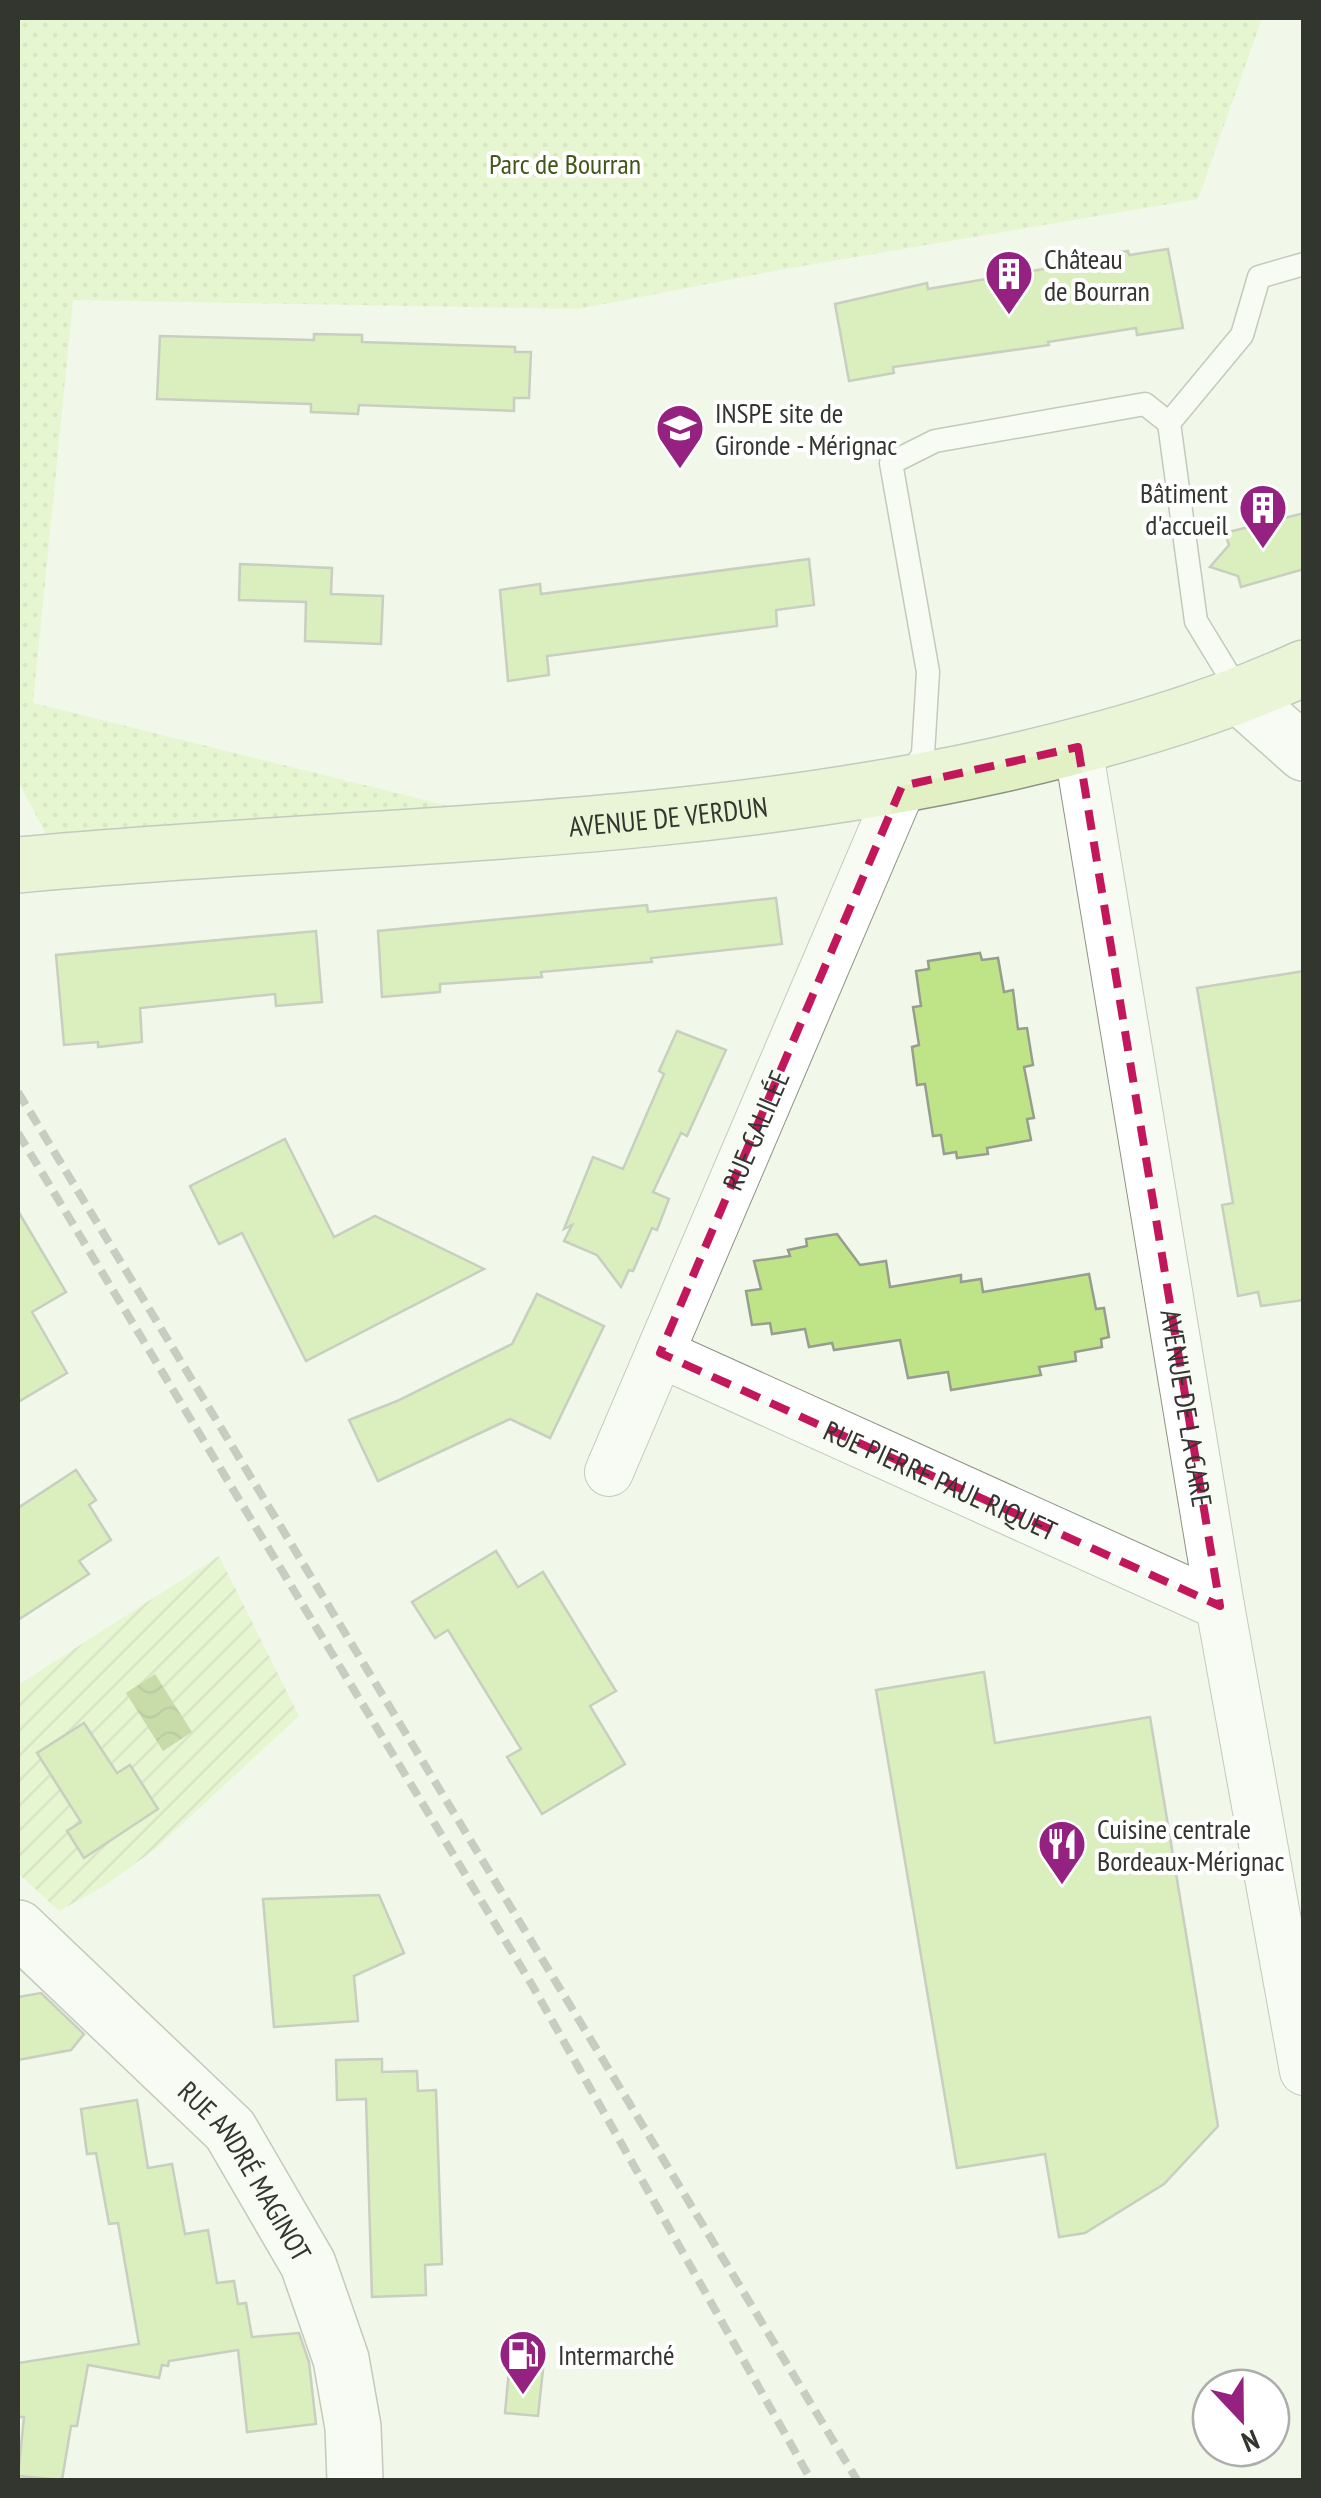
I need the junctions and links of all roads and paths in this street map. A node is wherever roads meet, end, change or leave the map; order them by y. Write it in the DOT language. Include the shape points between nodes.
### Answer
graph roads {
  1 [pos="1304,264"];
  2 [pos="1168,424"];
  3 [pos="1304,668"];
  4 [pos="1242,697"];
  5 [pos="1078,747"];
  6 [pos="1304,754"];
  7 [pos="902,786"];
  8 [pos="18,865"];
  9 [pos="660,1352"];
  10 [pos="609,1472"];
  11 [pos="1220,1606"];
  12 [pos="18,1928"];
  13 [pos="1304,2070"];
  14 [pos="355,2480"];
  1 -- 2 [label="lane" via="1259,277 1242,334"];
  2 -- 4 [label="lane" via="1196,621"];
  2 -- 7 [label="lane" via="1145,404 935,441 891,463 928,672 924,754"];
  3 -- 4 [label="main road, AVENUE DE VERDUN"];
  4 -- 5 [label="main road, AVENUE DE VERDUN"];
  4 -- 6 [label="street"];
  5 -- 7 [label="main road, AVENUE DE VERDUN"];
  5 -- 11 [label="street, AVENUE DE LA GARE"];
  7 -- 8 [label="main road, AVENUE DE VERDUN" via="545,829"];
  7 -- 9 [label="street, RUE GALILÉE"];
  9 -- 10 [label="street, RUE GALILÉE"];
  9 -- 11 [label="street, RUE PIERRE PAUL RIQUET"];
  11 -- 13 [label="street, AVENUE DE LA GARE"];
  12 -- 14 [label="street, RUE ANDRÉ MAGINOT" via="230,2130 308,2264 341,2359"];
}
